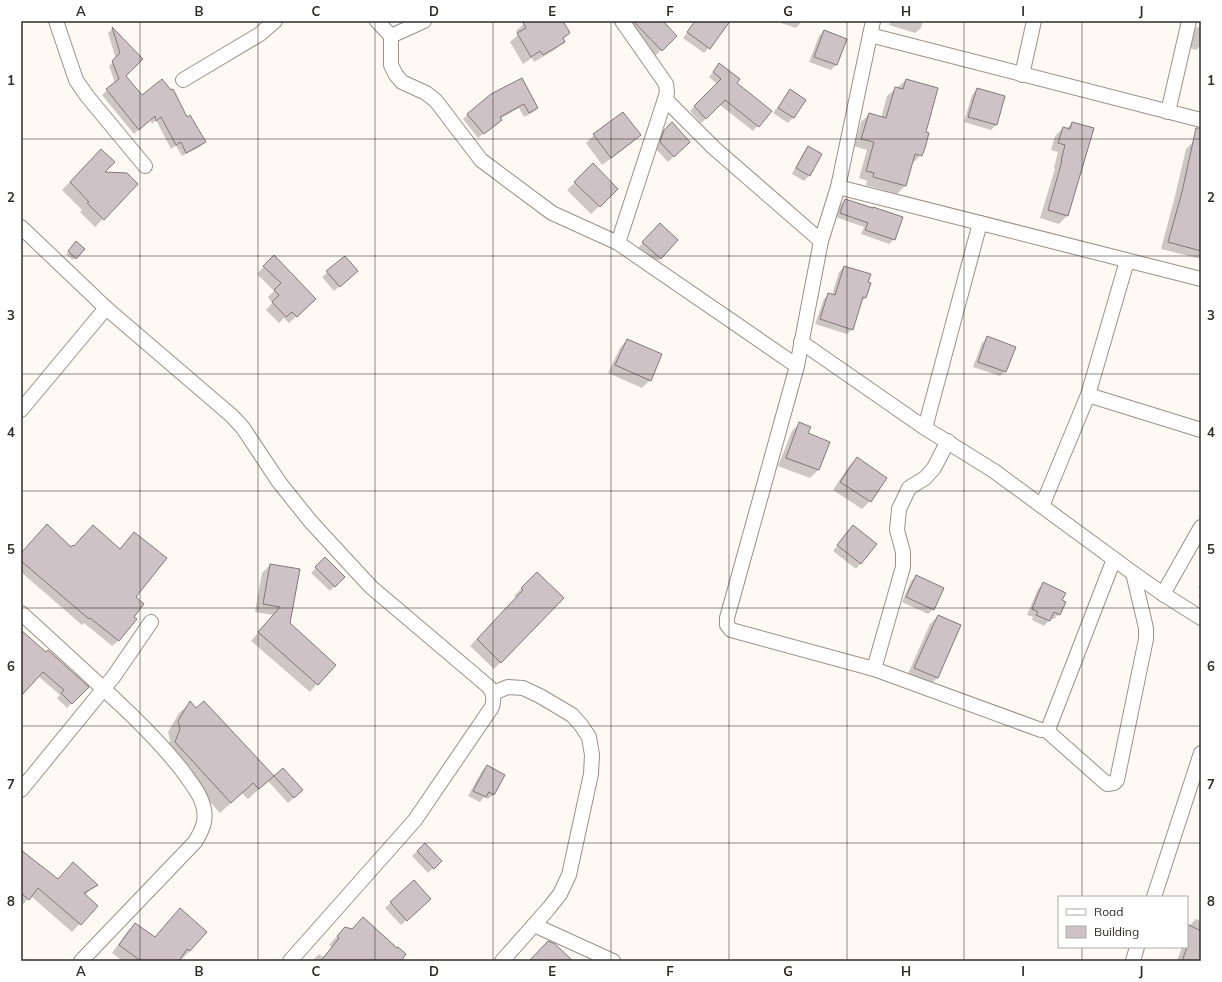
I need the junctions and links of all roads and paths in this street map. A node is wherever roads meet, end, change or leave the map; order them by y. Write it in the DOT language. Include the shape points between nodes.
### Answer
graph roads {
  1 [pos="56,21"];
  2 [pos="275,21"];
  3 [pos="378,21"];
  4 [pos="424,21"];
  5 [pos="622,21"];
  6 [pos="873,21"];
  7 [pos="1034,21"];
  8 [pos="1189,21"];
  9 [pos="870,35"];
  10 [pos="391,36"];
  11 [pos="1022,75"];
  12 [pos="183,80"];
  13 [pos="665,99"];
  14 [pos="1168,112"];
  15 [pos="1201,120"];
  16 [pos="145,166"];
  17 [pos="838,187"];
  18 [pos="980,223"];
  19 [pos="21,227"];
  20 [pos="821,241"];
  21 [pos="618,242"];
  22 [pos="1127,261"];
  23 [pos="1201,279"];
  24 [pos="106,308"];
  25 [pos="801,342"];
  26 [pos="797,366"];
  27 [pos="1088,396"];
  28 [pos="21,410"];
  29 [pos="925,428"];
  30 [pos="1201,430"];
  31 [pos="948,442"];
  32 [pos="1042,506"];
  33 [pos="1201,526"];
  34 [pos="1114,560"];
  35 [pos="1133,574"];
  36 [pos="1163,594"];
  37 [pos="21,614"];
  38 [pos="1201,618"];
  39 [pos="151,622"];
  40 [pos="874,669"];
  41 [pos="104,689"];
  42 [pos="493,693"];
  43 [pos="1046,730"];
  44 [pos="1201,753"];
  45 [pos="21,790"];
  46 [pos="1154,896"];
  47 [pos="534,925"];
  48 [pos="1137,948"];
  49 [pos="81,961"];
  50 [pos="290,961"];
  51 [pos="502,961"];
  52 [pos="613,961"];
  53 [pos="1133,961"];
  1 -- 16 [label="street" via="76,80"];
  2 -- 12 [label="street" via="260,34"];
  3 -- 10 [label="street"];
  4 -- 10 [label="street"];
  5 -- 13 [label="street" via="666,84"];
  6 -- 9 [label="street"];
  7 -- 11 [label="street"];
  8 -- 14 [label="street"];
  9 -- 11 [label="street"];
  9 -- 17 [label="street"];
  10 -- 21 [label="street" via="391,65 396,75 402,82 426,93 436,101 481,160 552,213"];
  11 -- 14 [label="street"];
  13 -- 20 [label="street" via="714,148"];
  13 -- 21 [label="street"];
  14 -- 15 [label="street"];
  17 -- 18 [label="street"];
  17 -- 20 [label="street"];
  18 -- 22 [label="street"];
  18 -- 29 [label="street"];
  19 -- 24 [label="street"];
  20 -- 25 [label="street"];
  21 -- 26 [label="street"];
  22 -- 23 [label="street"];
  22 -- 27 [label="street"];
  24 -- 28 [label="street"];
  24 -- 42 [label="street" via="232,416 306,516 366,582"];
  25 -- 26 [label="street"];
  25 -- 29 [label="street"];
  26 -- 40 [label="street" via="726,618 727,625 731,630"];
  27 -- 30 [label="street"];
  27 -- 32 [label="street"];
  29 -- 31 [label="street"];
  31 -- 32 [label="street"];
  31 -- 40 [label="street" via="934,468 909,488 899,509 897,530 903,552 903,567"];
  32 -- 34 [label="street"];
  33 -- 36 [label="street"];
  34 -- 35 [label="street"];
  34 -- 43 [label="street"];
  35 -- 36 [label="street"];
  35 -- 43 [label="street" via="1146,628 1146,639 1117,780 1107,784"];
  36 -- 38 [label="street"];
  37 -- 41 [label="street"];
  39 -- 41 [label="street"];
  40 -- 43 [label="street"];
  41 -- 45 [label="street"];
  41 -- 49 [label="street" via="154,737 176,763 202,801 205,817 202,831 195,842"];
  42 -- 47 [label="street" via="508,687 523,688 572,715 589,737 592,755 591,774 569,875 560,894"];
  42 -- 50 [label="street" via="492,707 415,820"];
  44 -- 46 [label="street"];
  47 -- 51 [label="street"];
  47 -- 52 [label="street"];
  48 -- 53 [label="street"];
}
